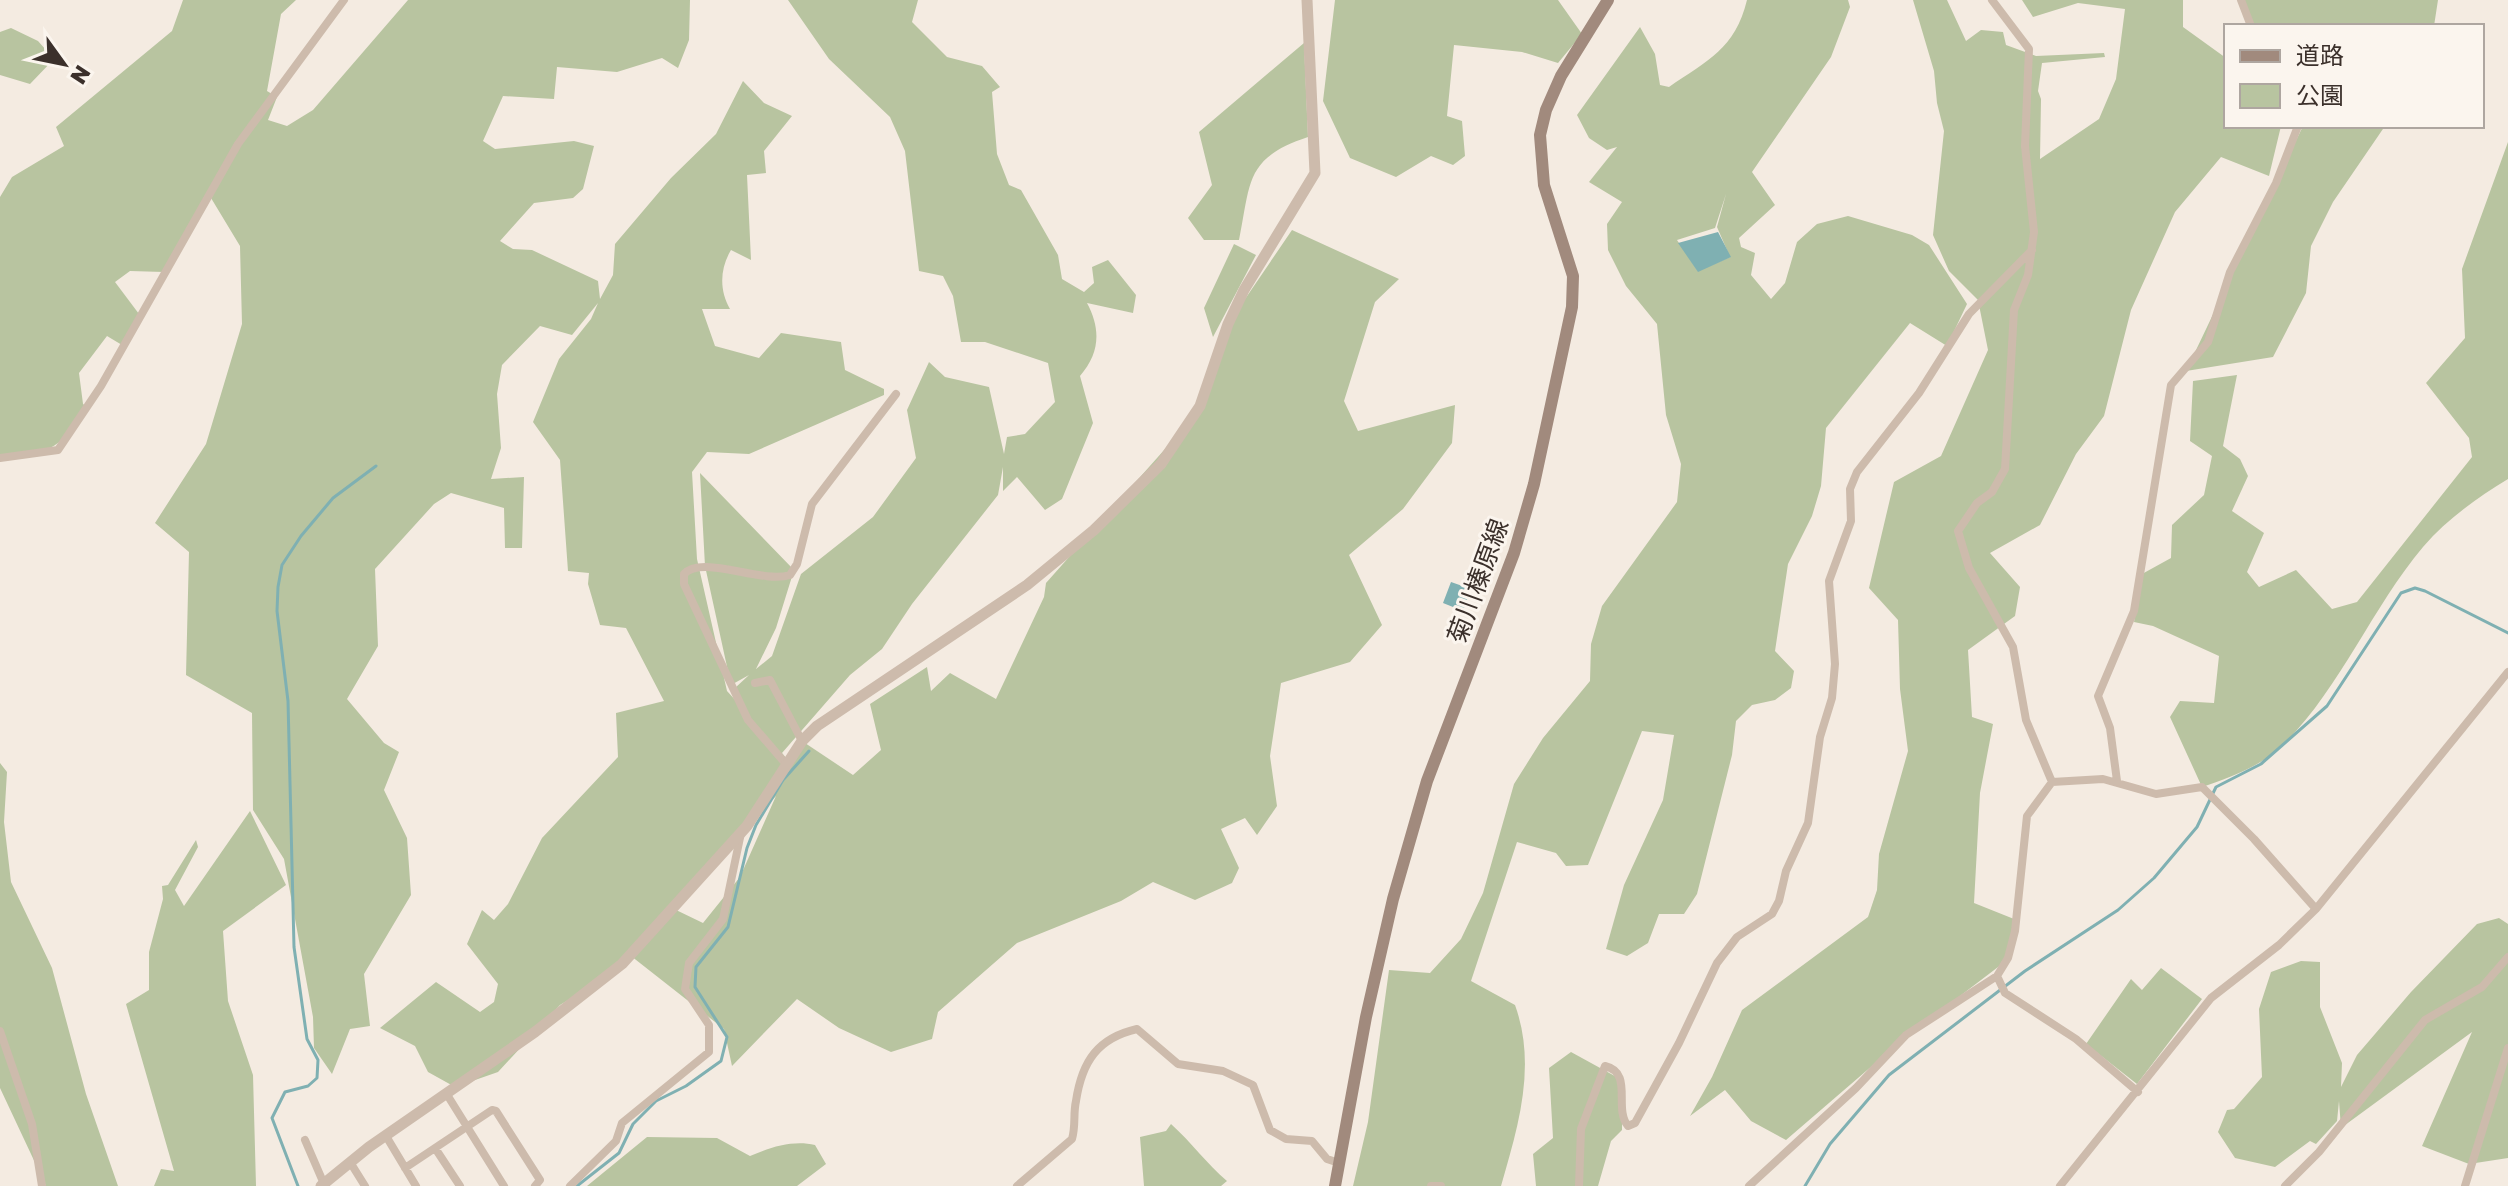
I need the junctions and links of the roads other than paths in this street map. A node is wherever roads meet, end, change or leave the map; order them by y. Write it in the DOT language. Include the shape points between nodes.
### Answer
graph roads {
  1 [pos="344,0"];
  2 [pos="1307,0"];
  3 [pos="1608,0"];
  4 [pos="1992,0"];
  5 [pos="2241,0"];
  6 [pos="2250,24"];
  7 [pos="2297,128"];
  8 [pos="2032,250"];
  9 [pos="896,394"];
  10 [pos="0,458"];
  11 [pos="2508,672"];
  12 [pos="755,683"];
  13 [pos="802,741"];
  14 [pos="786,764"];
  15 [pos="2117,781"];
  16 [pos="2052,782"];
  17 [pos="742,832"];
  18 [pos="2316,909"];
  19 [pos="2508,957"];
  20 [pos="1999,979"];
  21 [pos="0,1031"];
  22 [pos="2508,1048"];
  23 [pos="2138,1092"];
  24 [pos="446,1093"];
  25 [pos="467,1127"];
  26 [pos="386,1136"];
  27 [pos="305,1140"];
  28 [pos="435,1148"];
  29 [pos="350,1162"];
  30 [pos="1339,1163"];
  31 [pos="405,1168"];
  32 [pos="323,1185"];
  33 [pos="42,1186"];
  34 [pos="365,1186"];
  35 [pos="416,1186"];
  36 [pos="460,1186"];
  37 [pos="504,1186"];
  38 [pos="535,1186"];
  39 [pos="570,1186"];
  40 [pos="1017,1186"];
  41 [pos="1335,1186"];
  42 [pos="1431,1186"];
  43 [pos="1441,1186"];
  44 [pos="1579,1186"];
  45 [pos="1749,1186"];
  46 [pos="2060,1186"];
  47 [pos="2285,1186"];
  48 [pos="2465,1186"];
  1 -- 10 [label="street" via="238,144 101,386 58,450"];
  2 -- 13 [label="street" via="1315,173 1244,290 1200,406 1161,464 1094,530 1027,585 836,712"];
  3 -- 30 [label="main road, 菊川榛原線" via="1561,76 1540,135 1544,185 1570,265 1573,296 1534,484 1514,553 1427,781 1366,1017"];
  4 -- 8 [label="street" via="2029,49 2025,146"];
  5 -- 6 [label="street"];
  7 -- 15 [label="street" via="2276,183 2230,272 2208,342 2171,385 2134,611 2098,696 2110,728"];
  8 -- 16 [label="street" via="2014,310 2005,469 1958,531 1969,568 2013,647 2026,720"];
  8 -- 44 [label="street" via="1969,314 1919,393 1857,472 1850,489 1851,521 1829,581 1832,698 1820,737 1808,823 1779,901 1769,919 1737,937 1717,963 1635,1123 1628,1126 1622,1117 1618,1074 1608,1065 1600,1072 1581,1129"];
  9 -- 14 [label="street" via="812,504 790,575 705,566 684,574 684,584 748,720"];
  11 -- 18 [label="street"];
  12 -- 13 [label="street" via="770,680"];
  13 -- 14 [label="street"];
  14 -- 17 [label="street"];
  15 -- 16 [label="street"];
  15 -- 18 [label="street" via="2156,794 2202,787"];
  16 -- 20 [label="street" via="2027,816 2015,931"];
  17 -- 24 [label="street" via="622,964"];
  17 -- 39 [label="street" via="723,919 689,963 685,989 709,1025 709,1052 622,1123 616,1141"];
  18 -- 23 [label="street" via="2211,998"];
  19 -- 47 [label="street" via="2482,987 2425,1020 2349,1117"];
  20 -- 23 [label="street" via="2005,993 2076,1039"];
  20 -- 45 [label="street" via="1906,1035"];
  21 -- 33 [label="street" via="32,1124"];
  22 -- 48 [label="street"];
  23 -- 46 [label="street"];
  24 -- 25 [label="street"];
  24 -- 26 [label="street"];
  25 -- 28 [label="street"];
  25 -- 37 [label="street"];
  25 -- 38 [label="street" via="496,1111 540,1180"];
  26 -- 29 [label="street"];
  26 -- 31 [label="street"];
  27 -- 32 [label="street"];
  28 -- 31 [label="street"];
  28 -- 36 [label="street"];
  29 -- 32 [label="street"];
  29 -- 34 [label="street"];
  30 -- 40 [label="street" via="1327,1159 1312,1141 1286,1139 1270,1130 1253,1085 1223,1071 1178,1064 1137,1029 1097,1046 1076,1096 1072,1139"];
  30 -- 41 [label="main road, 菊川榛原線"];
  31 -- 35 [label="street"];
  42 -- 43 [label="street"];
}
